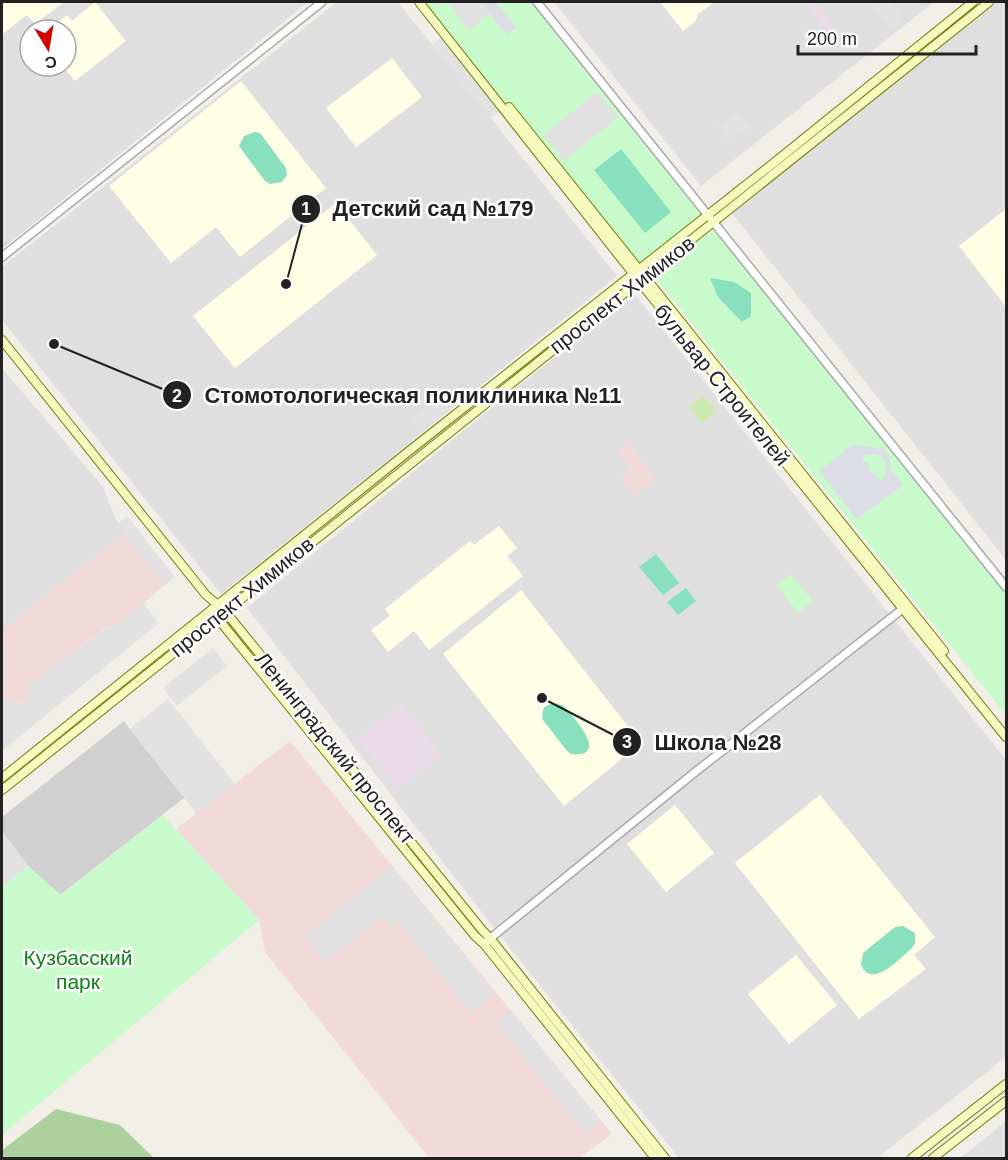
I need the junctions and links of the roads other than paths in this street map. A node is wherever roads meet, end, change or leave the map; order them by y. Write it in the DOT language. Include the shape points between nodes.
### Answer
graph roads {
  1 [pos="322,2"];
  2 [pos="419,2"];
  3 [pos="424,2"];
  4 [pos="537,2"];
  5 [pos="973,2"];
  6 [pos="989,2"];
  7 [pos="711,218"];
  8 [pos="2,257"];
  9 [pos="639,275"];
  10 [pos="2,340"];
  11 [pos="1006,587"];
  12 [pos="206,595"];
  13 [pos="222,607"];
  14 [pos="905,607"];
  15 [pos="214,613"];
  16 [pos="1006,729"];
  17 [pos="1006,737"];
  18 [pos="2,778"];
  19 [pos="2,790"];
  20 [pos="487,941"];
  21 [pos="1006,1084"];
  22 [pos="1006,1101"];
  23 [pos="655,1158"];
  24 [pos="665,1158"];
  25 [pos="912,1158"];
  26 [pos="933,1158"];
  1 -- 8 [label="street"];
  2 -- 9 [label="main road, бульвар Строителей"];
  3 -- 9 [label="main road, бульвар Строителей"];
  4 -- 7 [label="street"];
  5 -- 7 [label="main road, проспект Химиков"];
  6 -- 7 [label="main road, проспект Химиков"];
  7 -- 9 [label="main road, проспект Химиков"];
  7 -- 11 [label="street"];
  9 -- 13 [label="main road, проспект Химиков"];
  9 -- 14 [label="main road, бульвар Строителей"];
  10 -- 12 [label="main road, Ленинградский проспект"];
  12 -- 13 [label="main road, Ленинградский проспект"];
  12 -- 15 [label="main road"];
  13 -- 15 [label="main road, проспект Химиков"];
  13 -- 20 [label="main road, Ленинградский проспект"];
  14 -- 16 [label="main road, бульвар Строителей"];
  14 -- 17 [label="main road, бульвар Строителей"];
  14 -- 20 [label="street"];
  15 -- 18 [label="main road, проспект Химиков"];
  15 -- 19 [label="main road, проспект Химиков"];
  15 -- 20 [label="main road, Ленинградский проспект" via="475,936"];
  20 -- 23 [label="main road, Ленинградский проспект"];
  20 -- 24 [label="main road, Ленинградский проспект"];
  21 -- 25 [label="main road"];
  22 -- 26 [label="main road"];
}
